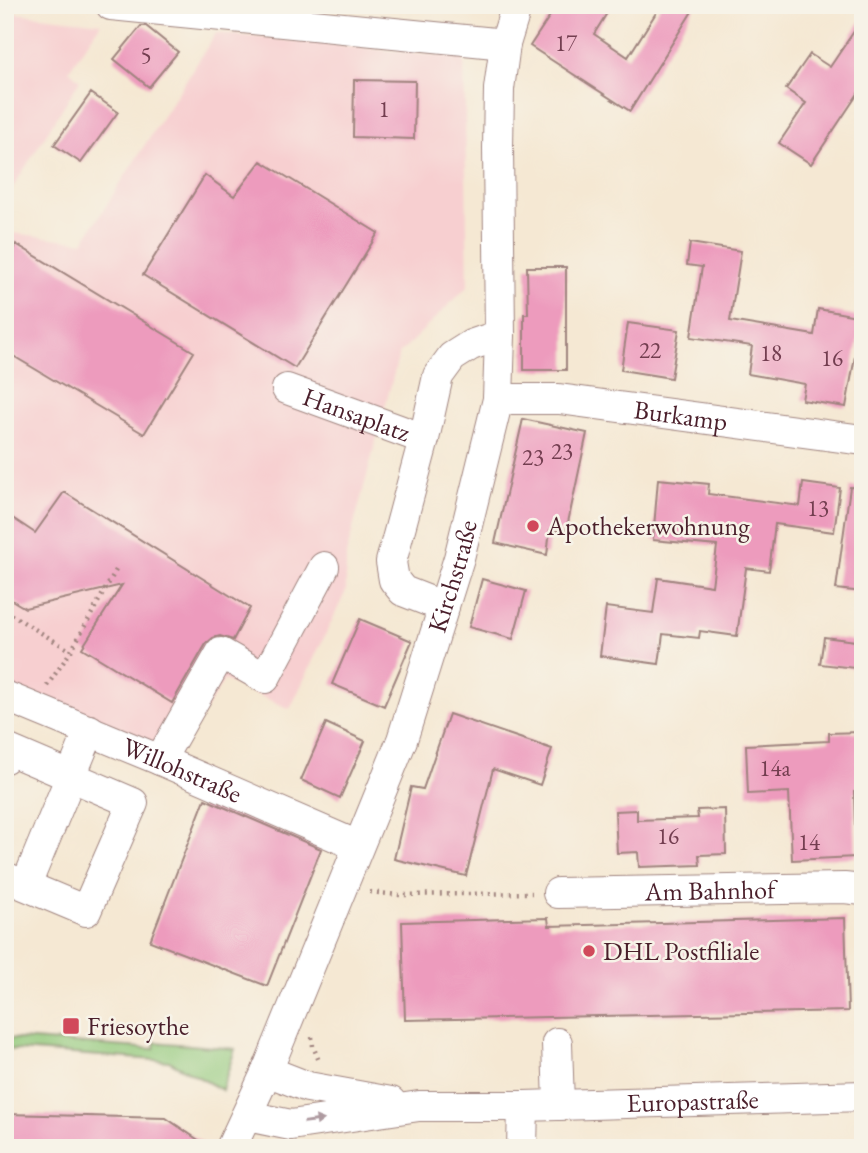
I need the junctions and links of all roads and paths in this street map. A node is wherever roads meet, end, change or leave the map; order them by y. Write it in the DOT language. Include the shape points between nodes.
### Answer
graph roads {
  1 [pos="111,5"];
  2 [pos="517,5"];
  3 [pos="505,44"];
  4 [pos="500,335"];
  5 [pos="287,389"];
  6 [pos="498,399"];
  7 [pos="424,439"];
  8 [pos="863,440"];
  9 [pos="324,567"];
  10 [pos="116,570"];
  11 [pos="444,607"];
  12 [pos="5,611"];
  13 [pos="71,651"];
  14 [pos="5,696"];
  15 [pos="32,708"];
  16 [pos="90,730"];
  17 [pos="5,758"];
  18 [pos="160,760"];
  19 [pos="72,777"];
  20 [pos="358,846"];
  21 [pos="15,881"];
  22 [pos="863,890"];
  23 [pos="365,891"];
  24 [pos="558,893"];
  25 [pos="557,1044"];
  26 [pos="267,1071"];
  27 [pos="863,1096"];
  28 [pos="559,1105"];
  29 [pos="419,1106"];
  30 [pos="523,1107"];
  31 [pos="247,1116"];
  32 [pos="231,1148"];
  33 [pos="522,1148"];
  1 -- 3 [label="street"];
  2 -- 3 [label="street, Kirchstraße"];
  3 -- 4 [label="street, Kirchstraße" via="499,89"];
  4 -- 6 [label="street, Kirchstraße"];
  4 -- 7 [label="street, Hansaplatz" via="452,357 438,376"];
  5 -- 7 [label="street, Hansaplatz"];
  6 -- 8 [label="street, Burkamp" via="559,399"];
  6 -- 11 [label="street, Kirchstraße"];
  7 -- 11 [label="street, Hansaplatz" via="391,562 394,580 403,591"];
  9 -- 18 [label="street" via="265,678 221,653"];
  10 -- 13 [label="path"];
  11 -- 20 [label="street, Kirchstraße" via="402,740"];
  12 -- 13 [label="path"];
  13 -- 15 [label="path"];
  14 -- 15 [label="street, Willohstraße"];
  15 -- 16 [label="street, Willohstraße"];
  16 -- 18 [label="street, Willohstraße"];
  16 -- 19 [label="street"];
  17 -- 19 [label="street" via="9,750"];
  18 -- 20 [label="street, Willohstraße"];
  19 -- 21 [label="street"];
  19 -- 21 [label="street" via="133,803 86,911"];
  20 -- 26 [label="street, Kirchstraße"];
  22 -- 24 [label="street, Am Bahnhof"];
  23 -- 24 [label="path" via="399,895"];
  25 -- 28 [label="street"];
  26 -- 29 [label="street, Europastraße" via="308,1087"];
  26 -- 31 [label="street, Kirchstraße"];
  27 -- 28 [label="street, Europastraße"];
  28 -- 30 [label="street, Europastraße"];
  29 -- 30 [label="street, Europastraße"];
  31 -- 29 [label="street, Europastraße, one-way" via="291,1125"];
  30 -- 33 [label="street"];
  31 -- 32 [label="street, Kirchstraße"];
}
